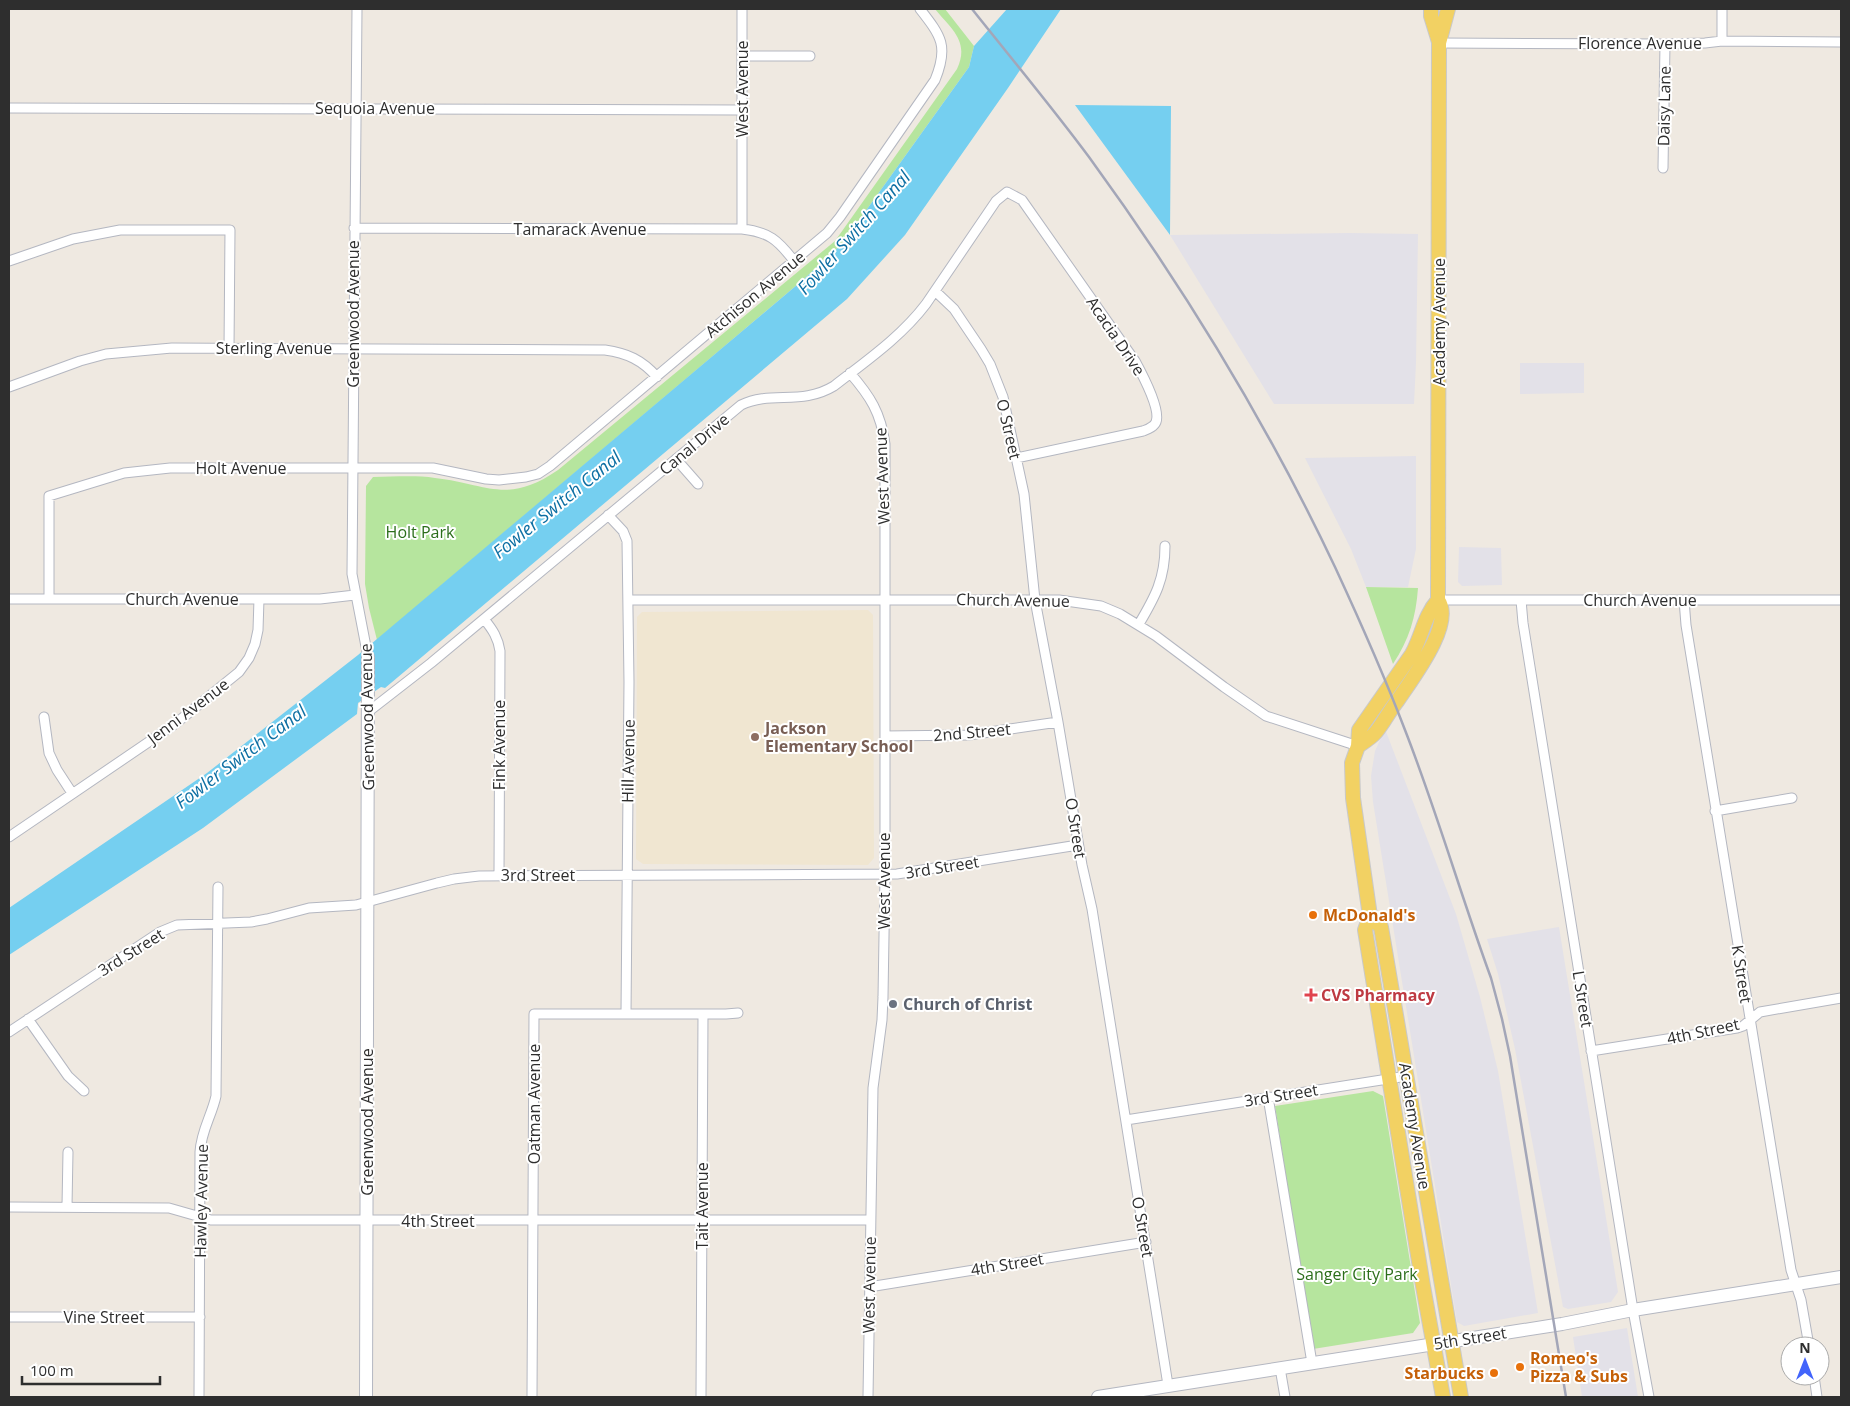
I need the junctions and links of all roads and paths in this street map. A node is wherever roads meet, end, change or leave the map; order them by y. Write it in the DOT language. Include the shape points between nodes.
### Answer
graph roads {
  1 [pos="357,9"];
  2 [pos="742,9"];
  3 [pos="920,9"];
  4 [pos="1431,9"];
  5 [pos="1448,9"];
  6 [pos="1722,9"];
  7 [pos="1722,41"];
  8 [pos="1841,42"];
  9 [pos="1439,43"];
  10 [pos="1665,44"];
  11 [pos="742,56"];
  12 [pos="810,56"];
  13 [pos="9,108"];
  14 [pos="355,108"];
  15 [pos="741,110"];
  16 [pos="1663,168"];
  17 [pos="1007,192"];
  18 [pos="354,228"];
  19 [pos="742,230"];
  20 [pos="794,260"];
  21 [pos="9,261"];
  22 [pos="935,291"];
  23 [pos="229,348"];
  24 [pos="353,349"];
  25 [pos="850,373"];
  26 [pos="657,376"];
  27 [pos="9,387"];
  28 [pos="1016,458"];
  29 [pos="676,459"];
  30 [pos="352,468"];
  31 [pos="538,474"];
  32 [pos="698,484"];
  33 [pos="608,515"];
  34 [pos="1165,546"];
  35 [pos="355,595"];
  36 [pos="9,599"];
  37 [pos="49,599"];
  38 [pos="260,599"];
  39 [pos="885,599"];
  40 [pos="628,600"];
  41 [pos="1035,600"];
  42 [pos="1438,600"];
  43 [pos="1521,600"];
  44 [pos="1684,600"];
  45 [pos="1841,600"];
  46 [pos="484,620"];
  47 [pos="1139,624"];
  48 [pos="368,657"];
  49 [pos="368,712"];
  50 [pos="44,717"];
  51 [pos="1058,722"];
  52 [pos="885,736"];
  53 [pos="1358,746"];
  54 [pos="72,793"];
  55 [pos="1792,798"];
  56 [pos="1715,810"];
  57 [pos="9,836"];
  58 [pos="1078,845"];
  59 [pos="499,875"];
  60 [pos="626,875"];
  61 [pos="885,875"];
  62 [pos="218,887"];
  63 [pos="368,902"];
  64 [pos="1370,916"];
  65 [pos="217,924"];
  66 [pos="1841,998"];
  67 [pos="626,1013"];
  68 [pos="738,1013"];
  69 [pos="703,1014"];
  70 [pos="28,1019"];
  71 [pos="1750,1020"];
  72 [pos="9,1032"];
  73 [pos="1591,1051"];
  74 [pos="1407,1076"];
  75 [pos="1390,1078"];
  76 [pos="84,1091"];
  77 [pos="1268,1097"];
  78 [pos="1126,1120"];
  79 [pos="68,1152"];
  80 [pos="1409,1197"];
  81 [pos="67,1206"];
  82 [pos="9,1207"];
  83 [pos="200,1219"];
  84 [pos="870,1220"];
  85 [pos="533,1221"];
  86 [pos="702,1221"];
  87 [pos="366,1222"];
  88 [pos="1146,1242"];
  89 [pos="1434,1246"];
  90 [pos="1841,1277"];
  91 [pos="1796,1284"];
  92 [pos="869,1287"];
  93 [pos="1632,1310"];
  94 [pos="9,1317"];
  95 [pos="200,1317"];
  96 [pos="1807,1336"];
  97 [pos="1450,1341"];
  98 [pos="1433,1343"];
  99 [pos="1312,1363"];
  100 [pos="1280,1368"];
  101 [pos="1168,1386"];
  102 [pos="1114,1396"];
  103 [pos="199,1397"];
  104 [pos="366,1397"];
  105 [pos="532,1397"];
  106 [pos="701,1397"];
  107 [pos="868,1397"];
  108 [pos="1098,1397"];
  109 [pos="1285,1397"];
  110 [pos="1443,1397"];
  111 [pos="1461,1397"];
  112 [pos="1649,1397"];
  1 -- 14 [label="street, Greenwood Avenue"];
  2 -- 11 [label="street, West Avenue"];
  3 -- 20 [label="street, Atchison Avenue" via="940,38 943,52 935,80 840,217 811,248"];
  4 -- 9 [label="main road, Academy Avenue"];
  5 -- 9 [label="main road, Academy Avenue"];
  6 -- 7 [label="street"];
  7 -- 8 [label="street, Florence Avenue"];
  7 -- 10 [label="street, Florence Avenue"];
  9 -- 10 [label="street, Florence Avenue"];
  9 -- 42 [label="main road, Academy Avenue"];
  10 -- 16 [label="street, Daisy Lane"];
  11 -- 12 [label="street"];
  11 -- 15 [label="street, West Avenue"];
  13 -- 14 [label="street, Sequoia Avenue"];
  14 -- 15 [label="street, Sequoia Avenue"];
  14 -- 18 [label="street, Greenwood Avenue"];
  15 -- 19 [label="street, West Avenue"];
  17 -- 22 [label="street, Canal Drive" via="996,201"];
  17 -- 28 [label="street, Acacia Drive" via="1022,200 1135,361 1157,415 1152,427 1143,431"];
  18 -- 19 [label="street, Tamarack Avenue"];
  18 -- 24 [label="street, Greenwood Avenue"];
  19 -- 20 [label="street, Tamarack Avenue" via="770,236"];
  20 -- 26 [label="street, Atchison Avenue"];
  21 -- 23 [label="street" via="73,239 120,230 230,230"];
  22 -- 25 [label="street, Canal Drive" via="906,328"];
  22 -- 28 [label="street, O Street" via="954,309 990,364 1003,397"];
  23 -- 24 [label="street, Sterling Avenue"];
  23 -- 27 [label="street, Sterling Avenue" via="158,348 106,354"];
  24 -- 26 [label="street, Sterling Avenue" via="605,350 635,358"];
  24 -- 30 [label="street, Greenwood Avenue"];
  25 -- 29 [label="street, Canal Drive" via="834,386 813,396 752,399"];
  25 -- 39 [label="street, West Avenue" via="868,394 883,426"];
  26 -- 31 [label="street, Atchison Avenue"];
  28 -- 41 [label="street, O Street" via="1028,525"];
  29 -- 32 [label="street"];
  29 -- 33 [label="street, Canal Drive"];
  30 -- 31 [label="street, Holt Avenue" via="433,468 499,480"];
  30 -- 35 [label="street, Greenwood Avenue" via="352,574"];
  30 -- 37 [label="street, Holt Avenue" via="149,469 124,473 49,496"];
  33 -- 40 [label="street, Hill Avenue" via="626,536"];
  33 -- 46 [label="street, Canal Drive"];
  34 -- 47 [label="street" via="1161,581"];
  35 -- 38 [label="street, Church Avenue" via="320,599"];
  35 -- 48 [label="street, Greenwood Avenue"];
  36 -- 37 [label="street, Church Avenue"];
  37 -- 38 [label="street, Church Avenue"];
  38 -- 54 [label="street, Jenni Avenue" via="255,644 239,672 175,724"];
  39 -- 40 [label="street, Church Avenue"];
  39 -- 41 [label="street, Church Avenue"];
  39 -- 52 [label="street, West Avenue"];
  40 -- 60 [label="street, Hill Avenue"];
  41 -- 47 [label="street, Church Avenue" via="1101,606"];
  41 -- 51 [label="street, O Street"];
  42 -- 43 [label="street, Church Avenue"];
  42 -- 53 [label="main road, Academy Avenue" via="1441,620 1425,660 1376,732"];
  43 -- 44 [label="street, Church Avenue"];
  43 -- 73 [label="street, L Street"];
  44 -- 45 [label="street, Church Avenue"];
  44 -- 56 [label="street, K Street"];
  46 -- 49 [label="street, Canal Drive"];
  46 -- 59 [label="street, Fink Avenue" via="498,639 500,651"];
  47 -- 53 [label="street, Church Avenue" via="1266,716"];
  48 -- 49 [label="street, Greenwood Avenue"];
  49 -- 63 [label="street, Greenwood Avenue"];
  50 -- 54 [label="street" via="49,753"];
  51 -- 52 [label="street, 2nd Street" via="969,735"];
  51 -- 58 [label="street, O Street"];
  52 -- 61 [label="street, West Avenue"];
  53 -- 64 [label="main road, Academy Avenue" via="1352,762 1352,786"];
  54 -- 57 [label="street, Jenni Avenue"];
  55 -- 56 [label="street"];
  56 -- 71 [label="street, K Street"];
  58 -- 61 [label="street, 3rd Street"];
  58 -- 78 [label="street, O Street" via="1092,909"];
  59 -- 60 [label="street, 3rd Street"];
  59 -- 63 [label="street, 3rd Street" via="454,879"];
  60 -- 61 [label="street, 3rd Street"];
  60 -- 67 [label="street, Hill Avenue"];
  61 -- 84 [label="street, West Avenue" via="882,1020 872,1088"];
  62 -- 65 [label="street, Hawley Avenue"];
  63 -- 65 [label="street, 3rd Street" via="309,908 251,922"];
  63 -- 87 [label="street, Greenwood Avenue"];
  64 -- 74 [label="main road, Academy Avenue" via="1381,927"];
  64 -- 75 [label="main road, Academy Avenue" via="1365,930"];
  65 -- 70 [label="street, 3rd Street" via="177,925 160,932"];
  65 -- 83 [label="street, Hawley Avenue" via="217,1084 214,1106 200,1142"];
  66 -- 71 [label="street, 4th Street" via="1760,1012"];
  67 -- 69 [label="street, Oatman Avenue"];
  67 -- 85 [label="street, Oatman Avenue" via="534,1014"];
  68 -- 69 [label="street, Oatman Avenue"];
  69 -- 86 [label="street, Tait Avenue"];
  70 -- 72 [label="street, 3rd Street"];
  70 -- 76 [label="street" via="68,1076"];
  71 -- 73 [label="street, 4th Street" via="1738,1028"];
  71 -- 91 [label="street, K Street" via="1791,1270"];
  73 -- 93 [label="street, L Street"];
  74 -- 75 [label="street, 3rd Street"];
  74 -- 89 [label="main road, Academy Avenue"];
  75 -- 77 [label="street, 3rd Street"];
  75 -- 80 [label="main road, Academy Avenue"];
  77 -- 78 [label="street, 3rd Street"];
  77 -- 99 [label="street"];
  78 -- 88 [label="street, O Street"];
  79 -- 81 [label="street"];
  80 -- 89 [label="main road" via="1420,1214 1428,1244"];
  80 -- 98 [label="main road, Academy Avenue"];
  81 -- 82 [label="street, 4th Street"];
  81 -- 83 [label="street, 4th Street" via="169,1208"];
  83 -- 87 [label="street, 4th Street"];
  83 -- 95 [label="street, Hawley Avenue"];
  84 -- 86 [label="street, 4th Street"];
  84 -- 92 [label="street, West Avenue"];
  85 -- 86 [label="street, 4th Street"];
  85 -- 87 [label="street, 4th Street"];
  85 -- 105 [label="street, Oatman Avenue"];
  86 -- 106 [label="street, Tait Avenue"];
  87 -- 104 [label="street, Greenwood Avenue"];
  88 -- 92 [label="street, 4th Street"];
  88 -- 101 [label="street, O Street"];
  89 -- 97 [label="main road, Academy Avenue"];
  90 -- 91 [label="street, 5th Street"];
  91 -- 93 [label="street, 5th Street"];
  91 -- 96 [label="street, K Street"];
  92 -- 107 [label="street, West Avenue"];
  93 -- 97 [label="street, 5th Street"];
  93 -- 112 [label="street, L Street"];
  94 -- 95 [label="street, Vine Street"];
  95 -- 103 [label="street, Hawley Avenue"];
  97 -- 98 [label="street, 5th Street"];
  97 -- 111 [label="main road, Academy Avenue"];
  98 -- 99 [label="street, 5th Street"];
  98 -- 110 [label="main road, Academy Avenue"];
  99 -- 100 [label="street, 5th Street"];
  100 -- 101 [label="street, 5th Street"];
  100 -- 109 [label="street"];
  101 -- 102 [label="street, 5th Street"];
  102 -- 108 [label="street, 5th Street"];
}
